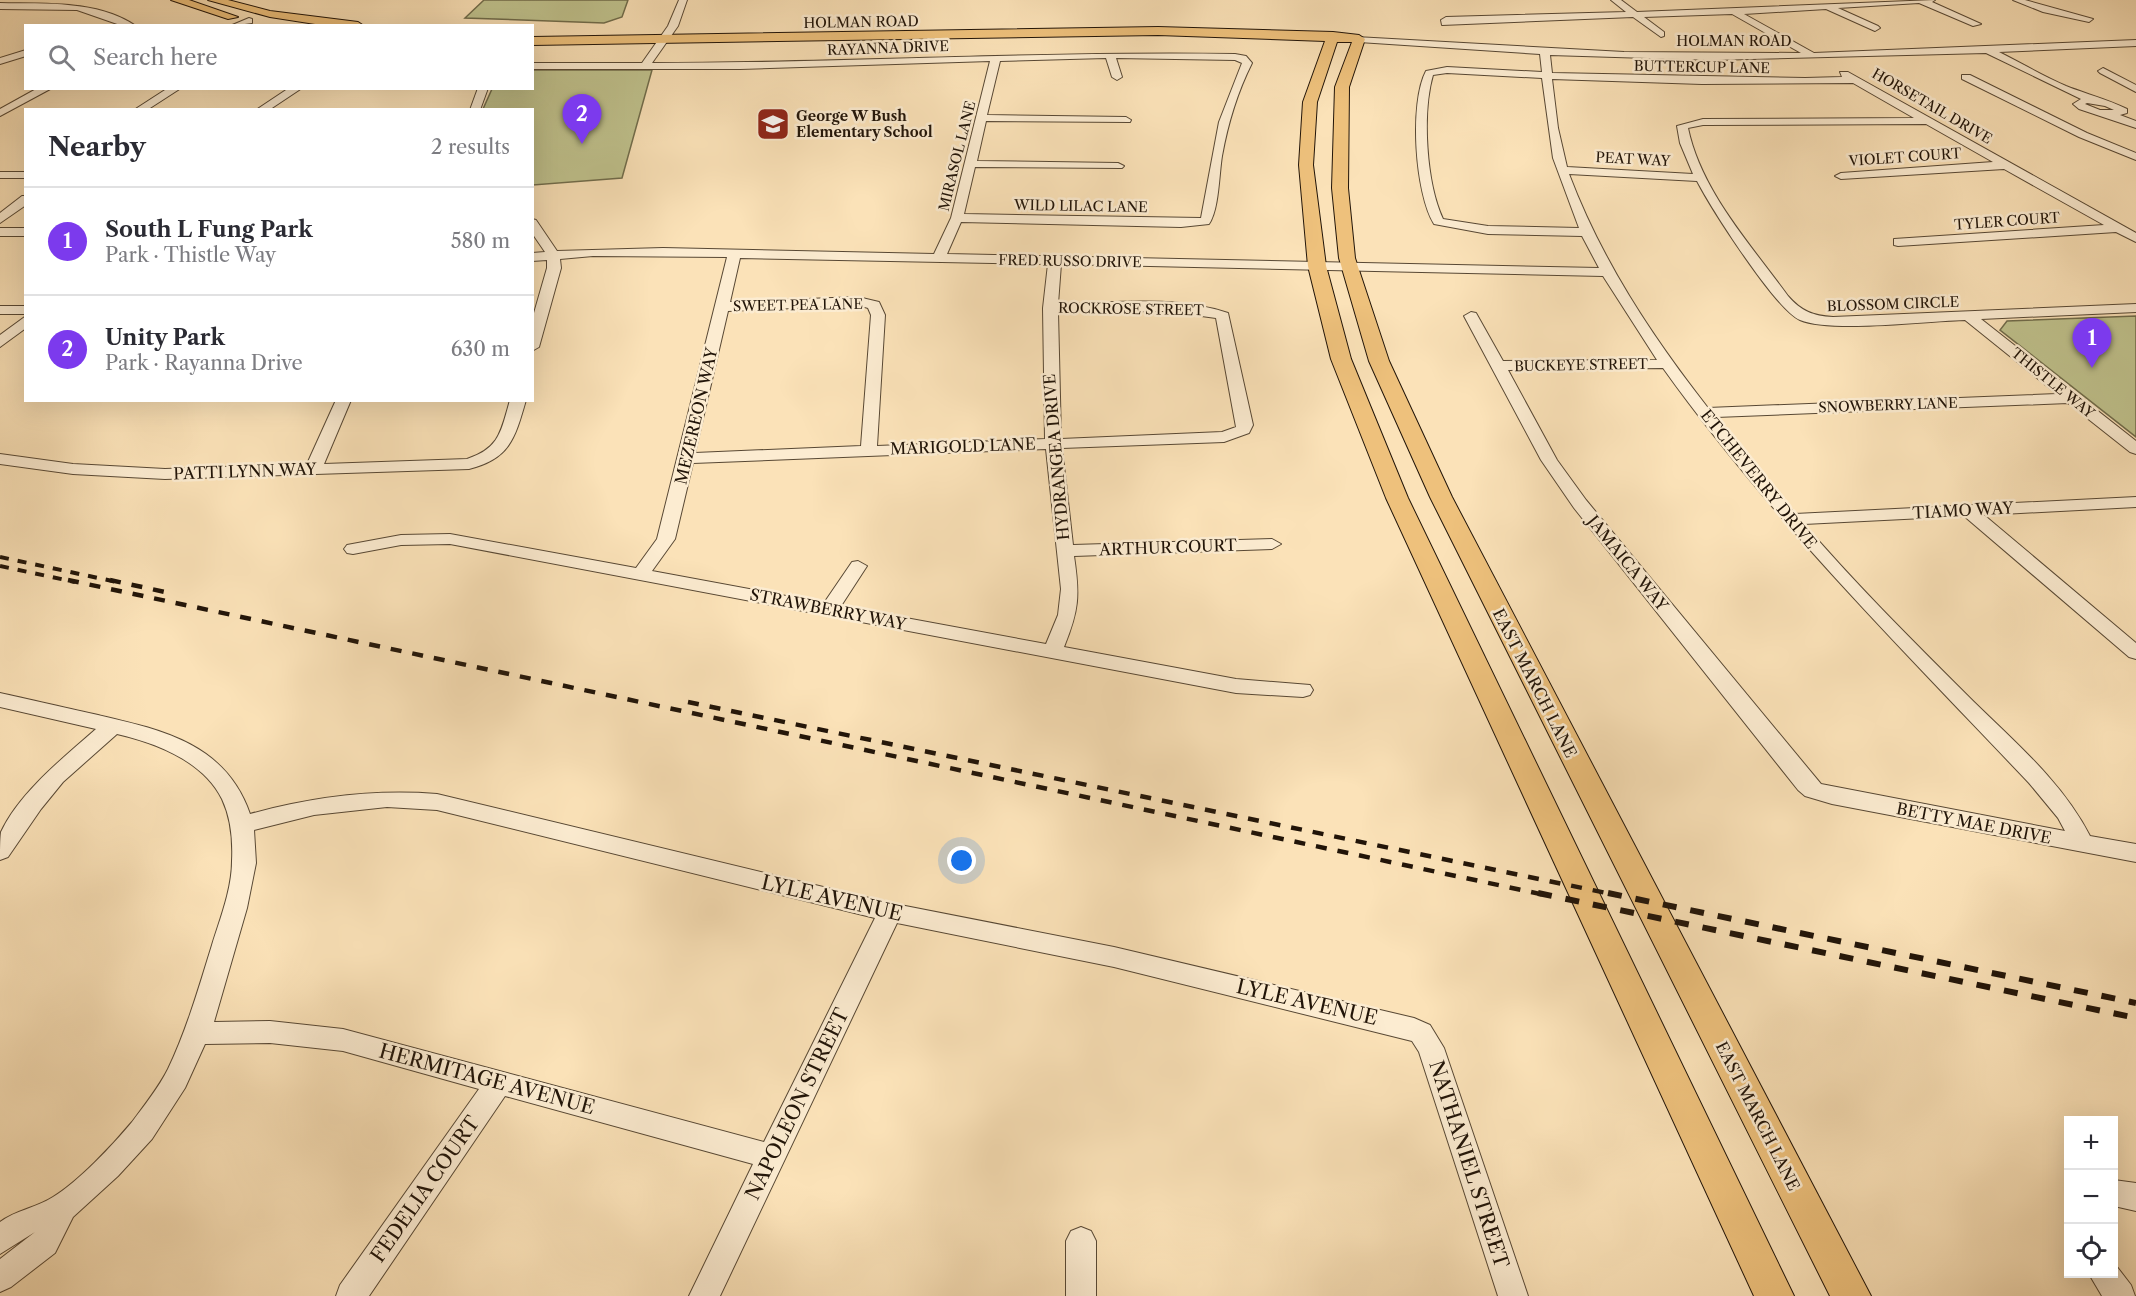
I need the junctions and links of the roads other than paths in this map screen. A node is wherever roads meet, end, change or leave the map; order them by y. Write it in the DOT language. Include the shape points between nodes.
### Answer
graph roads {
  1 [pos="177,0"];
  2 [pos="214,0"];
  3 [pos="683,0"];
  4 [pos="1615,0"];
  5 [pos="1714,0"];
  6 [pos="1815,0"];
  7 [pos="1919,0"];
  8 [pos="1931,0"];
  9 [pos="2017,0"];
  10 [pos="0,6"];
  11 [pos="1828,7"];
  12 [pos="1734,12"];
  13 [pos="1635,15"];
  14 [pos="1535,17"];
  15 [pos="2089,19"];
  16 [pos="252,23"];
  17 [pos="675,23"];
  18 [pos="1445,23"];
  19 [pos="123,24"];
  20 [pos="341,24"];
  21 [pos="1976,24"];
  22 [pos="1875,28"];
  23 [pos="1551,30"];
  24 [pos="534,32"];
  25 [pos="803,33"];
  26 [pos="1661,34"];
  27 [pos="1333,36"];
  28 [pos="666,38"];
  29 [pos="1359,39"];
  30 [pos="534,41"];
  31 [pos="2136,43"];
  32 [pos="1985,49"];
  33 [pos="0,50"];
  34 [pos="1545,52"];
  35 [pos="23,55"];
  36 [pos="1110,55"];
  37 [pos="1812,56"];
  38 [pos="996,58"];
  39 [pos="0,61"];
  40 [pos="534,66"];
  41 [pos="645,66"];
  42 [pos="2103,71"];
  43 [pos="1547,76"];
  44 [pos="1117,77"];
  45 [pos="1966,77"];
  46 [pos="1856,80"];
  47 [pos="2060,87"];
  48 [pos="2136,89"];
  49 [pos="43,90"];
  50 [pos="173,90"];
  51 [pos="294,90"];
  52 [pos="482,90"];
  53 [pos="2093,100"];
  54 [pos="2079,104"];
  55 [pos="142,108"];
  56 [pos="264,108"];
  57 [pos="476,108"];
  58 [pos="2103,109"];
  59 [pos="0,113"];
  60 [pos="2055,113"];
  61 [pos="981,118"];
  62 [pos="1126,120"];
  63 [pos="1929,121"];
  64 [pos="2136,124"];
  65 [pos="2136,157"];
  66 [pos="970,164"];
  67 [pos="2007,165"];
  68 [pos="1118,166"];
  69 [pos="1562,170"];
  70 [pos="24,174"];
  71 [pos="0,175"];
  72 [pos="1841,176"];
  73 [pos="1702,178"];
  74 [pos="24,201"];
  75 [pos="957,218"];
  76 [pos="0,219"];
  77 [pos="1205,221"];
  78 [pos="534,226"];
  79 [pos="2119,228"];
  80 [pos="0,232"];
  81 [pos="24,232"];
  82 [pos="1587,232"];
  83 [pos="2136,238"];
  84 [pos="1898,242"];
  85 [pos="735,253"];
  86 [pos="553,255"];
  87 [pos="534,257"];
  88 [pos="939,258"];
  89 [pos="1055,260"];
  90 [pos="1317,266"];
  91 [pos="1349,267"];
  92 [pos="1608,272"];
  93 [pos="721,307"];
  94 [pos="1050,308"];
  95 [pos="2136,308"];
  96 [pos="0,310"];
  97 [pos="24,310"];
  98 [pos="1471,316"];
  99 [pos="1969,316"];
  100 [pos="24,323"];
  101 [pos="534,340"];
  102 [pos="0,343"];
  103 [pos="1667,364"];
  104 [pos="1496,366"];
  105 [pos="2071,398"];
  106 [pos="343,402"];
  107 [pos="517,402"];
  108 [pos="1704,413"];
  109 [pos="1238,434"];
  110 [pos="1052,443"];
  111 [pos="869,449"];
  112 [pos="2136,449"];
  113 [pos="687,458"];
  114 [pos="0,459"];
  115 [pos="313,469"];
  116 [pos="2136,502"];
  117 [pos="1968,510"];
  118 [pos="1790,519"];
  119 [pos="1272,544"];
  120 [pos="353,549"];
  121 [pos="1064,551"];
  122 [pos="858,566"];
  123 [pos="642,573"];
  124 [pos="829,610"];
  125 [pos="1053,650"];
  126 [pos="2136,653"];
  127 [pos="1303,690"];
  128 [pos="0,700"];
  129 [pos="114,725"];
  130 [pos="1813,790"];
  131 [pos="242,825"];
  132 [pos="2082,843"];
  133 [pos="0,851"];
  134 [pos="2136,853"];
  135 [pos="890,912"];
  136 [pos="1421,1033"];
  137 [pos="197,1034"];
  138 [pos="499,1083"];
  139 [pos="772,1157"];
  140 [pos="2118,1194"];
  141 [pos="2136,1197"];
  142 [pos="63,1208"];
  143 [pos="0,1240"];
  144 [pos="1081,1241"];
  145 [pos="0,1277"];
  146 [pos="2107,1278"];
  147 [pos="351,1296"];
  148 [pos="704,1296"];
  149 [pos="1081,1296"];
  150 [pos="1513,1296"];
  151 [pos="1774,1296"];
  152 [pos="1851,1296"];
  153 [pos="2120,1296"];
  1 -- 16 [label="main road"];
  2 -- 20 [label="main road" via="289,18"];
  3 -- 17 [label="street"];
  4 -- 13 [label="street"];
  5 -- 12 [label="street, HORSETAIL DRIVE"];
  6 -- 11 [label="street"];
  7 -- 8 [label="street"];
  7 -- 11 [label="street"];
  7 -- 21 [label="street"];
  9 -- 15 [label="street"];
  10 -- 19 [label="street" via="76,7"];
  11 -- 12 [label="street"];
  11 -- 22 [label="street"];
  12 -- 13 [label="street"];
  12 -- 37 [label="street, HORSETAIL DRIVE"];
  13 -- 14 [label="street"];
  13 -- 26 [label="street"];
  14 -- 18 [label="street"];
  14 -- 23 [label="street"];
  17 -- 25 [label="main road" via="690,29"];
  17 -- 28 [label="street"];
  24 -- 28 [label="main road, HOLMAN ROAD"];
  25 -- 27 [label="main road, HOLMAN ROAD" via="1178,26"];
  25 -- 28 [label="main road, HOLMAN ROAD"];
  27 -- 28 [label="main road, HOLMAN ROAD" via="1158,31"];
  27 -- 29 [label="main road, HOLMAN ROAD"];
  27 -- 90 [label="main road" via="1316,79 1306,133 1308,203"];
  28 -- 30 [label="main road, HOLMAN ROAD"];
  28 -- 41 [label="street"];
  29 -- 34 [label="street, HOLMAN ROAD"];
  29 -- 91 [label="main road, EAST MARCH LANE" via="1340,102 1340,188"];
  31 -- 32 [label="street, HOLMAN ROAD"];
  32 -- 37 [label="street, HOLMAN ROAD"];
  32 -- 47 [label="street"];
  33 -- 35 [label="street"];
  34 -- 37 [label="street, HOLMAN ROAD"];
  34 -- 43 [label="street, ETCHEVERRY DRIVE"];
  35 -- 39 [label="street"];
  36 -- 38 [label="street, RAYANNA DRIVE"];
  36 -- 44 [label="street"];
  36 -- 77 [label="street, RAYANNA DRIVE" via="1243,58 1247,63 1218,140 1209,216"];
  37 -- 46 [label="street, HORSETAIL DRIVE"];
  38 -- 41 [label="street, RAYANNA DRIVE"];
  38 -- 61 [label="street, MIRASOL LANE"];
  40 -- 41 [label="street, RAYANNA DRIVE"];
  42 -- 48 [label="street"];
  43 -- 46 [label="street, BUTTERCUP LANE"];
  43 -- 69 [label="street, ETCHEVERRY DRIVE" via="1550,118"];
  43 -- 82 [label="street, BUTTERCUP LANE" via="1447,70 1429,73 1422,123 1434,215 1446,225 1458,227"];
  45 -- 60 [label="street"];
  46 -- 63 [label="street, HORSETAIL DRIVE"];
  47 -- 53 [label="street"];
  47 -- 54 [label="street"];
  49 -- 59 [label="street"];
  50 -- 55 [label="street"];
  51 -- 56 [label="street"];
  52 -- 57 [label="street"];
  53 -- 54 [label="street"];
  53 -- 58 [label="street"];
  54 -- 58 [label="street"];
  54 -- 60 [label="street"];
  58 -- 60 [label="street"];
  58 -- 64 [label="street"];
  58 -- 64 [label="street" via="2127,107"];
  60 -- 65 [label="street"];
  61 -- 62 [label="street"];
  61 -- 66 [label="street, MIRASOL LANE"];
  63 -- 67 [label="street, HORSETAIL DRIVE"];
  63 -- 73 [label="street, BLOSSOM CIRCLE" via="1684,124 1685,141"];
  66 -- 68 [label="street"];
  66 -- 75 [label="street, MIRASOL LANE"];
  67 -- 72 [label="street, VIOLET COURT"];
  67 -- 79 [label="street, HORSETAIL DRIVE"];
  69 -- 73 [label="street, PEAT WAY"];
  69 -- 82 [label="street, ETCHEVERRY DRIVE"];
  70 -- 71 [label="street"];
  73 -- 99 [label="street, BLOSSOM CIRCLE" via="1742,243 1797,313 1833,321"];
  74 -- 76 [label="street"];
  75 -- 77 [label="street, WILD LILAC LANE"];
  75 -- 88 [label="street, MIRASOL LANE"];
  78 -- 86 [label="street"];
  79 -- 83 [label="street, HORSETAIL DRIVE"];
  79 -- 84 [label="street, TYLER COURT"];
  80 -- 81 [label="street"];
  82 -- 92 [label="street, ETCHEVERRY DRIVE"];
  85 -- 86 [label="street, FRED RUSSO DRIVE" via="630,251"];
  85 -- 88 [label="street, FRED RUSSO DRIVE"];
  85 -- 93 [label="street, MEZEREON WAY"];
  86 -- 87 [label="street, FRED RUSSO DRIVE"];
  86 -- 101 [label="street" via="554,268"];
  88 -- 89 [label="street, FRED RUSSO DRIVE"];
  89 -- 90 [label="street, FRED RUSSO DRIVE"];
  89 -- 94 [label="street, HYDRANGEA DRIVE"];
  90 -- 91 [label="street, FRED RUSSO DRIVE"];
  90 -- 151 [label="main road" via="1341,358 1397,498"];
  91 -- 92 [label="street, FRED RUSSO DRIVE"];
  91 -- 152 [label="main road, EAST MARCH LANE" via="1379,361 1441,497"];
  92 -- 103 [label="street, ETCHEVERRY DRIVE"];
  93 -- 111 [label="street, SWEET PEA LANE" via="858,302 874,305 878,315"];
  93 -- 113 [label="street, MEZEREON WAY"];
  94 -- 109 [label="street, ROCKROSE STREET" via="1189,307 1223,316 1245,425"];
  94 -- 110 [label="street, HYDRANGEA DRIVE" via="1048,392"];
  95 -- 99 [label="street, BLOSSOM CIRCLE"];
  96 -- 97 [label="street"];
  98 -- 104 [label="street, JAMAICA WAY"];
  99 -- 105 [label="street, THISTLE WAY"];
  100 -- 102 [label="street"];
  103 -- 104 [label="street, BUCKEYE STREET"];
  103 -- 108 [label="street, ETCHEVERRY DRIVE"];
  104 -- 130 [label="street, JAMAICA WAY" via="1549,460 1580,504"];
  105 -- 108 [label="street, SNOWBERRY LANE"];
  105 -- 112 [label="street, THISTLE WAY"];
  106 -- 115 [label="street"];
  107 -- 115 [label="street, PATTI LYNN WAY" via="506,444 489,458 450,466"];
  108 -- 118 [label="street, ETCHEVERRY DRIVE"];
  109 -- 110 [label="street, MARIGOLD LANE"];
  110 -- 111 [label="street, MARIGOLD LANE"];
  110 -- 121 [label="street, HYDRANGEA DRIVE"];
  111 -- 113 [label="street, MARIGOLD LANE"];
  113 -- 123 [label="street, MEZEREON WAY" via="666,539"];
  114 -- 115 [label="street, PATTI LYNN WAY" via="117,473"];
  116 -- 117 [label="street, TIAMO WAY"];
  117 -- 118 [label="street, TIAMO WAY"];
  117 -- 126 [label="street"];
  118 -- 132 [label="street, ETCHEVERRY DRIVE" via="2037,777 2067,813"];
  119 -- 121 [label="street, ARTHUR COURT"];
  120 -- 123 [label="street, STRAWBERRY WAY" via="388,540 450,539"];
  121 -- 125 [label="street, HYDRANGEA DRIVE" via="1070,589 1067,615"];
  122 -- 124 [label="street"];
  123 -- 124 [label="street, STRAWBERRY WAY"];
  124 -- 125 [label="street, STRAWBERRY WAY"];
  125 -- 127 [label="street, STRAWBERRY WAY" via="1236,686"];
  128 -- 129 [label="street"];
  129 -- 131 [label="street" via="158,738 201,761 220,778 233,798"];
  129 -- 133 [label="street" via="55,777"];
  130 -- 132 [label="street, BETTY MAE DRIVE"];
  131 -- 135 [label="street, LYLE AVENUE" via="329,803 367,799 436,802"];
  131 -- 137 [label="street" via="244,863 235,908"];
  132 -- 134 [label="street, BETTY MAE DRIVE"];
  135 -- 136 [label="street, LYLE AVENUE" via="1125,960 1388,1021"];
  135 -- 139 [label="street, NAPOLEON STREET"];
  136 -- 150 [label="street, NATHANIEL STREET" via="1437,1064"];
  137 -- 138 [label="street, HERMITAGE AVENUE" via="243,1030 343,1040"];
  137 -- 142 [label="street" via="176,1080 142,1130"];
  138 -- 139 [label="street, HERMITAGE AVENUE"];
  138 -- 147 [label="street, FEDELIA COURT"];
  139 -- 148 [label="street, NAPOLEON STREET"];
  140 -- 141 [label="street"];
  142 -- 143 [label="street" via="23,1223"];
  142 -- 145 [label="street" via="45,1243"];
  144 -- 149 [label="street"];
  146 -- 153 [label="street"];
}
